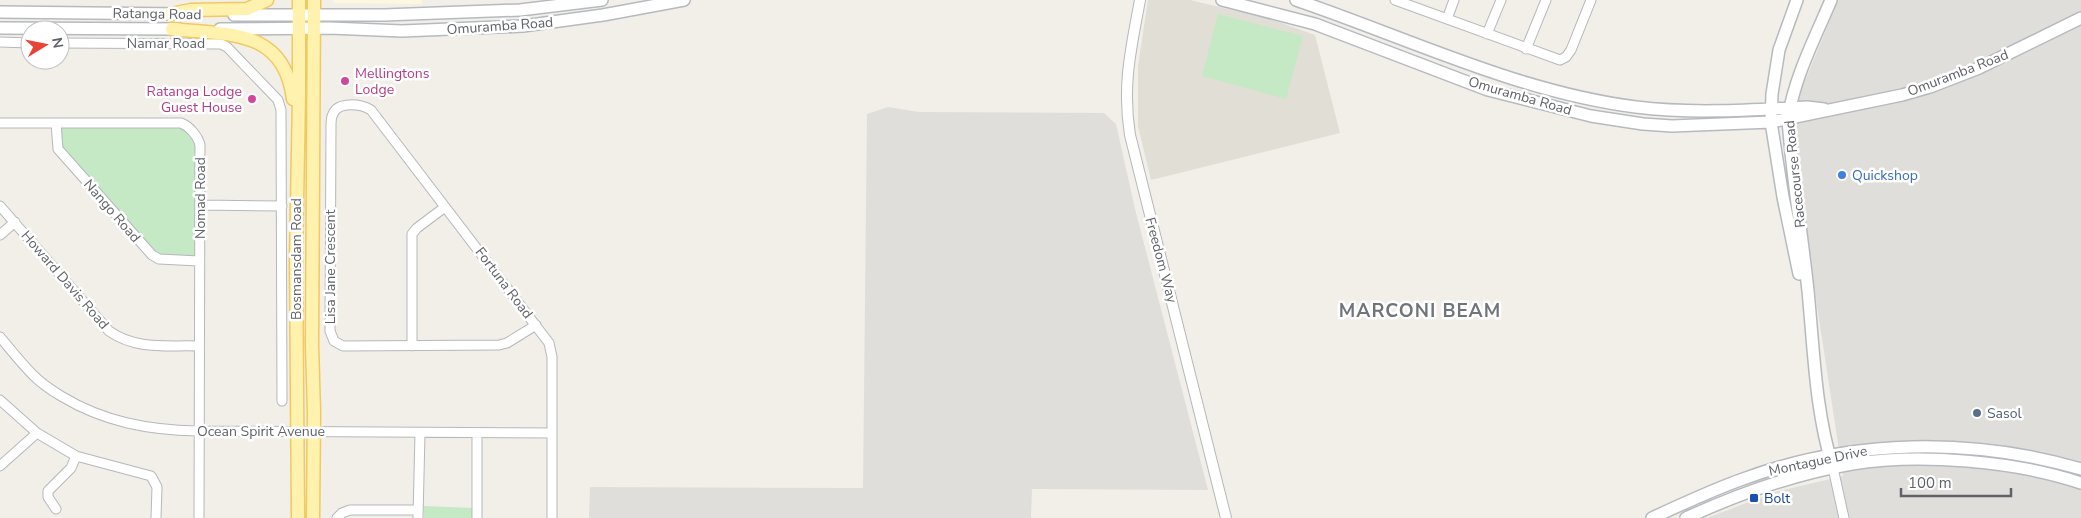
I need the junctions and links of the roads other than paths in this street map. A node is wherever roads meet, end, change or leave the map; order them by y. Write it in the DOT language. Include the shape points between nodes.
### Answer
graph roads {
  1 [pos="267,0"];
  2 [pos="299,0"];
  3 [pos="314,0"];
  4 [pos="602,0"];
  5 [pos="684,0"];
  6 [pos="1140,0"];
  7 [pos="1222,0"];
  8 [pos="1296,0"];
  9 [pos="1395,0"];
  10 [pos="1454,0"];
  11 [pos="1501,0"];
  12 [pos="1546,0"];
  13 [pos="1591,0"];
  14 [pos="1797,0"];
  15 [pos="1831,0"];
  16 [pos="1408,2"];
  17 [pos="0,12"];
  18 [pos="171,14"];
  19 [pos="299,16"];
  20 [pos="314,16"];
  21 [pos="2081,18"];
  22 [pos="1447,19"];
  23 [pos="0,28"];
  24 [pos="172,29"];
  25 [pos="299,29"];
  26 [pos="314,29"];
  27 [pos="1487,34"];
  28 [pos="0,42"];
  29 [pos="20,43"];
  30 [pos="70,43"];
  31 [pos="1526,49"];
  32 [pos="340,106"];
  33 [pos="1772,108"];
  34 [pos="1789,114"];
  35 [pos="1772,122"];
  36 [pos="0,123"];
  37 [pos="56,123"];
  38 [pos="298,133"];
  39 [pos="200,205"];
  40 [pos="0,206"];
  41 [pos="282,206"];
  42 [pos="445,206"];
  43 [pos="15,222"];
  44 [pos="0,235"];
  45 [pos="200,261"];
  46 [pos="536,325"];
  47 [pos="0,337"];
  48 [pos="198,346"];
  49 [pos="412,346"];
  50 [pos="1813,355"];
  51 [pos="0,400"];
  52 [pos="282,401"];
  53 [pos="198,431"];
  54 [pos="297,431"];
  55 [pos="314,431"];
  56 [pos="37,433"];
  57 [pos="420,433"];
  58 [pos="477,433"];
  59 [pos="552,433"];
  60 [pos="76,456"];
  61 [pos="1829,456"];
  62 [pos="0,466"];
  63 [pos="1833,468"];
  64 [pos="2081,469"];
  65 [pos="2081,483"];
  66 [pos="56,509"];
  67 [pos="418,514"];
  68 [pos="156,518"];
  69 [pos="199,518"];
  70 [pos="298,518"];
  71 [pos="314,518"];
  72 [pos="337,518"];
  73 [pos="477,518"];
  74 [pos="552,518"];
  75 [pos="1226,518"];
  76 [pos="1652,518"];
  77 [pos="1686,518"];
  78 [pos="1844,518"];
  1 -- 18 [label="main road" via="247,9 198,9"];
  2 -- 19 [label="main road, Bosmansdam Road"];
  3 -- 20 [label="main road, Bosmansdam Road"];
  4 -- 20 [label="main road, Omuramba Road" via="520,10"];
  5 -- 26 [label="main road, Omuramba Road" via="523,26 402,31"];
  6 -- 75 [label="street, Freedom Way" via="1126,83 1130,135"];
  7 -- 35 [label="main road, Omuramba Road" via="1315,24 1488,90 1582,114 1672,126"];
  8 -- 33 [label="main road, Omuramba Road" via="1487,71 1578,96 1669,110"];
  9 -- 16 [label="street"];
  10 -- 22 [label="street"];
  11 -- 27 [label="street"];
  12 -- 31 [label="street"];
  13 -- 31 [label="street" via="1566,57 1560,60"];
  14 -- 33 [label="main road, Racecourse Road" via="1779,50"];
  15 -- 34 [label="main road, Racecourse Road" via="1809,52"];
  16 -- 22 [label="street"];
  17 -- 18 [label="main road, Ratanga Road"];
  18 -- 19 [label="main road, Ratanga Road"];
  19 -- 20 [label="main road, Ratanga Road"];
  19 -- 25 [label="main road, Bosmansdam Road"];
  20 -- 26 [label="main road, Bosmansdam Road"];
  21 -- 34 [label="main road, Omuramba Road" via="2000,59 1930,87 1867,104 1828,110 1807,107"];
  22 -- 27 [label="street"];
  23 -- 24 [label="main road, Ratanga Road"];
  24 -- 25 [label="main road, Ratanga Road"];
  24 -- 38 [label="main road" via="236,36 258,42 271,50 289,77"];
  25 -- 26 [label="main road, Ratanga Road"];
  25 -- 38 [label="main road, Bosmansdam Road"];
  26 -- 55 [label="main road, Bosmansdam Road"];
  27 -- 31 [label="street"];
  28 -- 29 [label="street"];
  30 -- 41 [label="street, Namar Road" via="223,45 280,104"];
  32 -- 42 [label="street, Fortuna Road" via="352,105 371,110"];
  32 -- 49 [label="street, Lisa Jane Crescent" via="332,115 331,126 331,337 343,346"];
  33 -- 34 [label="main road, Omuramba Road"];
  33 -- 35 [label="main road, Racecourse Road"];
  34 -- 35 [label="main road, Omuramba Road"];
  34 -- 50 [label="main road, Racecourse Road"];
  35 -- 50 [label="main road, Racecourse Road"];
  36 -- 37 [label="street, Nomad Road"];
  37 -- 39 [label="street, Nomad Road" via="184,124 199,141"];
  37 -- 45 [label="street, Nango Road" via="58,149 152,255 159,259"];
  38 -- 54 [label="main road, Bosmansdam Road"];
  39 -- 41 [label="street"];
  39 -- 45 [label="street, Nomad Road"];
  40 -- 43 [label="street, Howard Davis Road"];
  41 -- 52 [label="street, Namar Road"];
  42 -- 46 [label="street, Fortuna Road"];
  42 -- 49 [label="street" via="412,234"];
  43 -- 44 [label="street"];
  43 -- 48 [label="street, Howard Davis Road" via="109,331 139,345"];
  45 -- 48 [label="street, Nomad Road"];
  46 -- 49 [label="street, Lisa Jane Crescent" via="503,345"];
  46 -- 59 [label="street, Fortuna Road" via="552,351"];
  47 -- 53 [label="street, Ocean Spirit Avenue" via="34,376 88,411 135,426"];
  48 -- 53 [label="street, Nomad Road"];
  50 -- 61 [label="main road, Racecourse Road" via="1818,404"];
  51 -- 56 [label="street"];
  53 -- 54 [label="street, Ocean Spirit Avenue"];
  53 -- 69 [label="street, Nomad Road"];
  54 -- 55 [label="street, Ocean Spirit Avenue"];
  54 -- 70 [label="main road, Bosmansdam Road"];
  55 -- 57 [label="street, Ocean Spirit Avenue"];
  55 -- 71 [label="main road, Bosmansdam Road"];
  56 -- 60 [label="street"];
  56 -- 62 [label="street"];
  57 -- 58 [label="street, Ocean Spirit Avenue"];
  57 -- 67 [label="street"];
  58 -- 59 [label="street, Ocean Spirit Avenue"];
  58 -- 73 [label="street"];
  59 -- 74 [label="street, Fortuna Road"];
  60 -- 66 [label="street" via="71,468 48,491"];
  60 -- 68 [label="street" via="151,476 157,486"];
  61 -- 63 [label="main road, Racecourse Road"];
  61 -- 64 [label="main road, Montague Drive" via="1886,448 1966,448 2020,455"];
  61 -- 76 [label="main road, Montague Drive" via="1742,479"];
  63 -- 65 [label="main road, Montague Drive" via="1892,460 1945,460 2032,470"];
  63 -- 77 [label="main road, Montague Drive" via="1752,490"];
  63 -- 78 [label="street"];
  67 -- 72 [label="street" via="350,510"];
}
